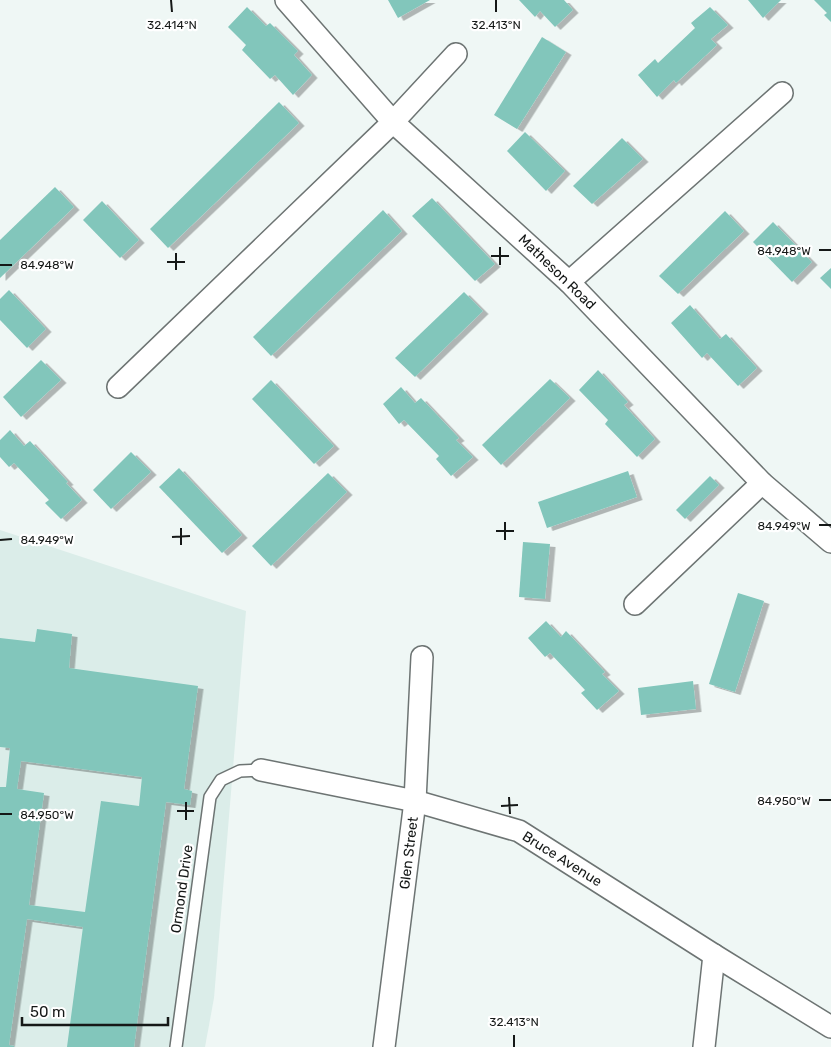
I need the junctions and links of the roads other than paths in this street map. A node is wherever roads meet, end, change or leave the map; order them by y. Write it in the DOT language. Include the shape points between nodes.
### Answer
graph roads {
  1 [pos="286,0"];
  2 [pos="456,54"];
  3 [pos="782,92"];
  4 [pos="393,122"];
  5 [pos="569,282"];
  6 [pos="118,387"];
  7 [pos="762,484"];
  8 [pos="831,542"];
  9 [pos="635,604"];
  10 [pos="422,657"];
  11 [pos="261,770"];
  12 [pos="415,801"];
  13 [pos="714,955"];
  14 [pos="831,1027"];
  15 [pos="176,1047"];
  16 [pos="384,1047"];
  17 [pos="704,1047"];
  1 -- 4 [label="street, Matheson Road"];
  2 -- 4 [label="street"];
  3 -- 5 [label="street"];
  4 -- 5 [label="street, Matheson Road"];
  4 -- 6 [label="street"];
  5 -- 7 [label="street, Matheson Road"];
  7 -- 8 [label="street, Matheson Road"];
  7 -- 9 [label="street"];
  10 -- 12 [label="street, Glen Street"];
  11 -- 12 [label="street, Bruce Avenue"];
  11 -- 15 [label="lane, Ormond Drive" via="240,771 221,780 210,797"];
  12 -- 13 [label="street, Bruce Avenue" via="519,831"];
  12 -- 16 [label="street, Glen Street"];
  13 -- 14 [label="street, Bruce Avenue"];
  13 -- 17 [label="street"];
}
